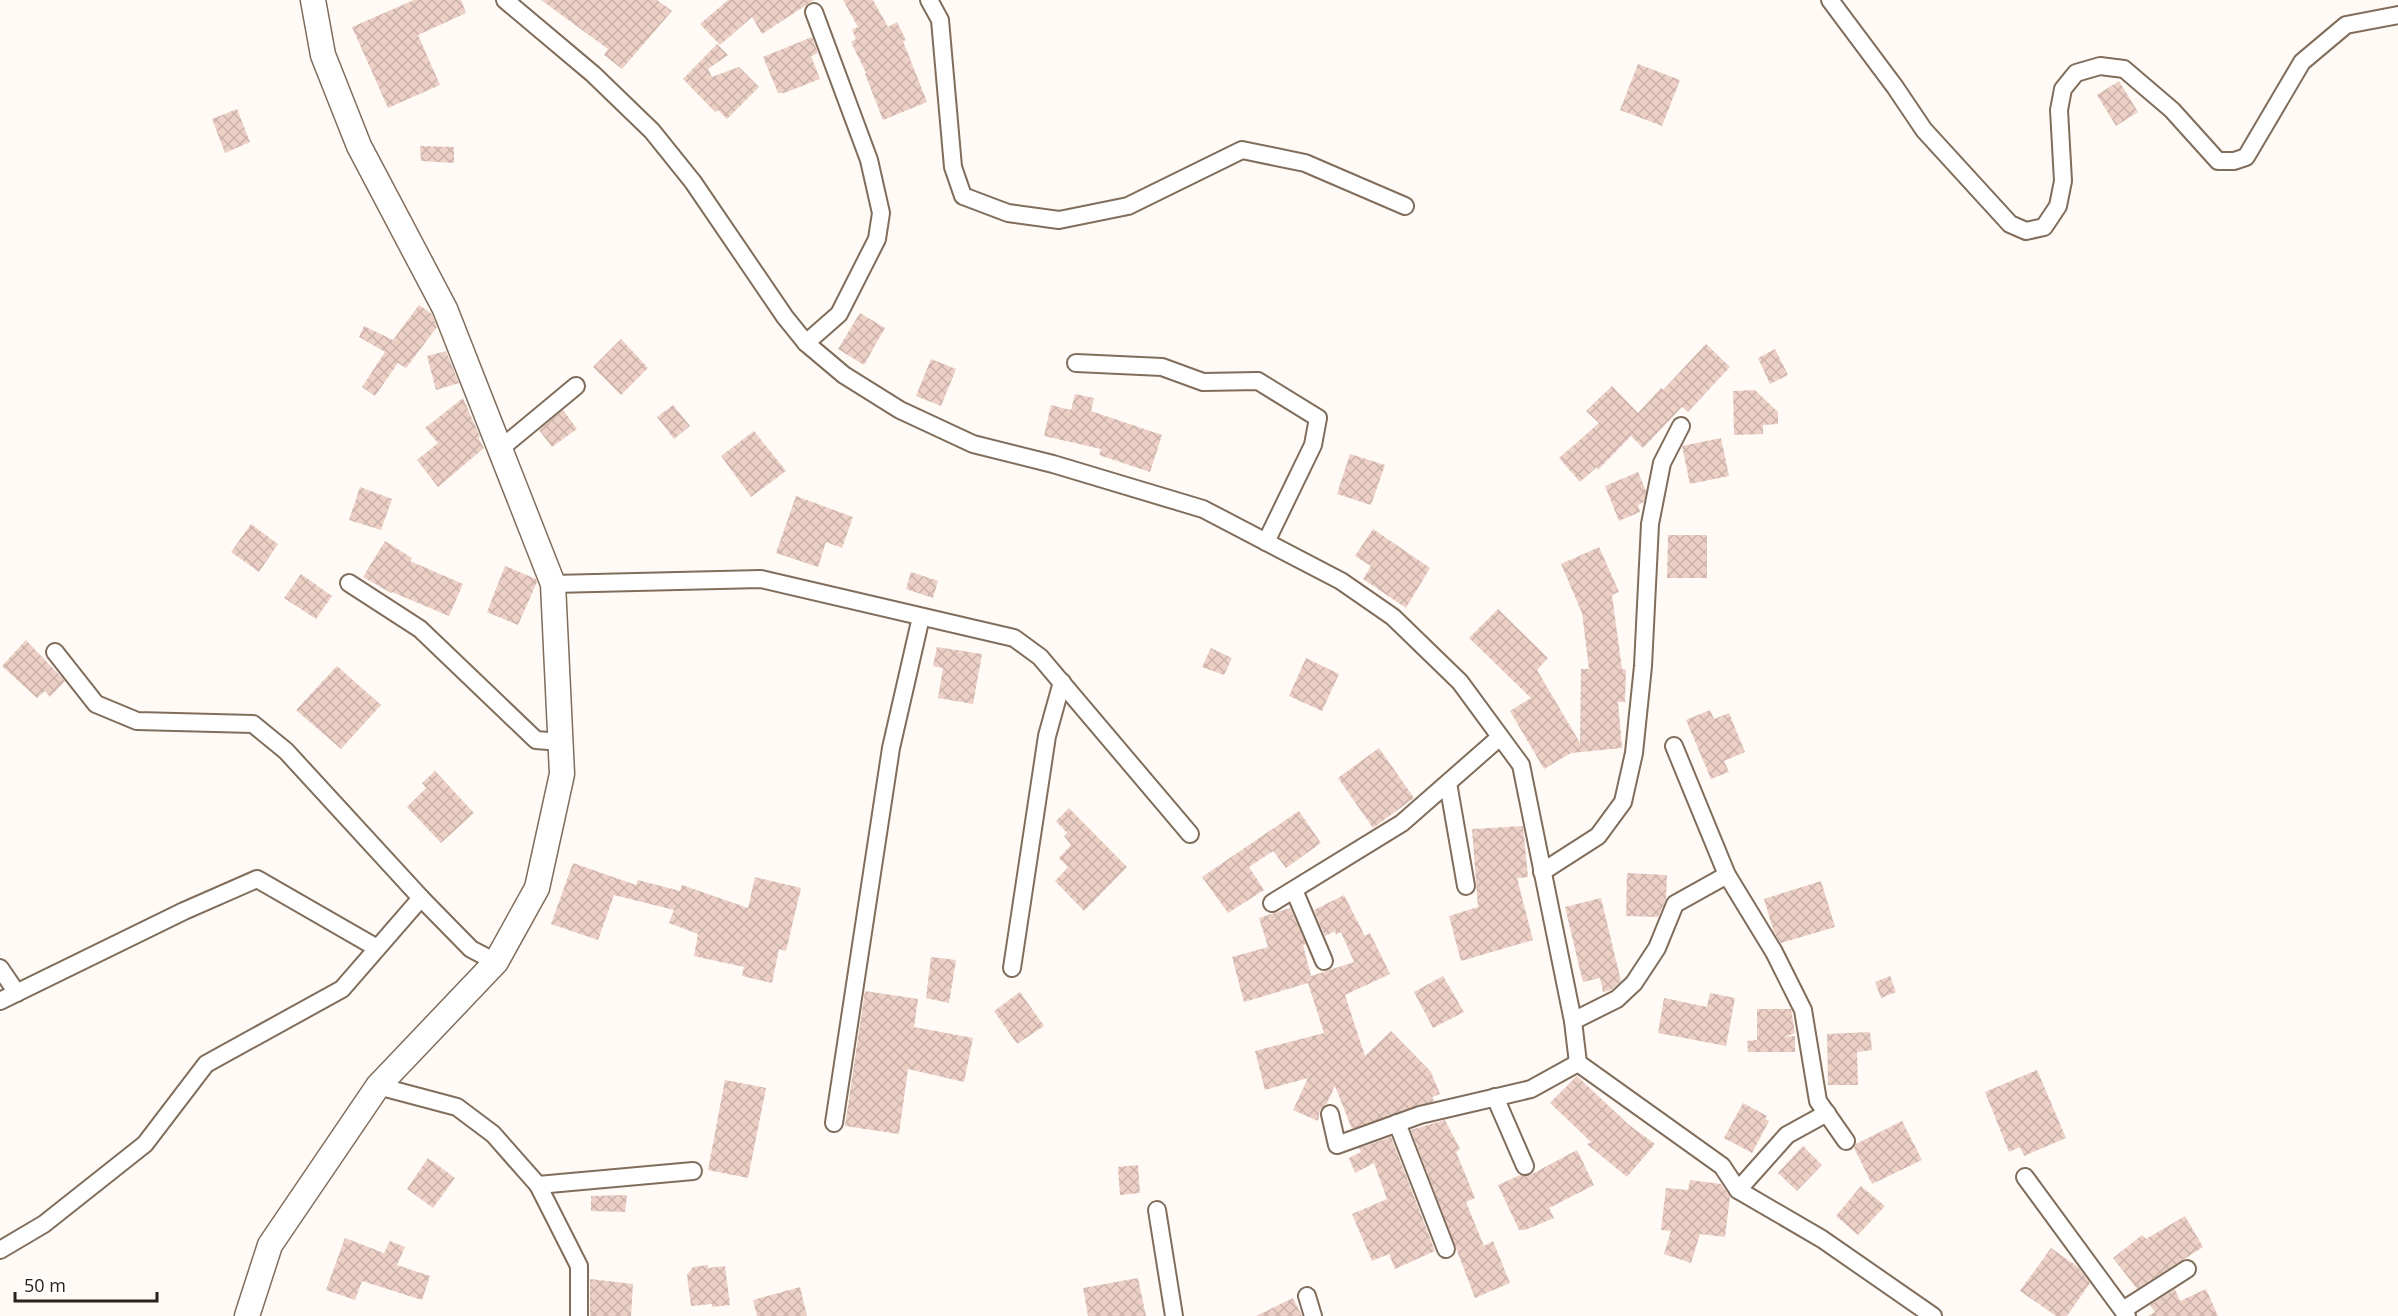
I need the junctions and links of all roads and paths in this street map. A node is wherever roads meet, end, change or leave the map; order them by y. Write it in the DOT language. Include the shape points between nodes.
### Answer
graph roads {
  1 [pos="313,0"];
  2 [pos="505,0"];
  3 [pos="929,0"];
  4 [pos="1830,0"];
  5 [pos="814,12"];
  6 [pos="2398,15"];
  7 [pos="1405,206"];
  8 [pos="806,343"];
  9 [pos="1076,363"];
  10 [pos="576,386"];
  11 [pos="1682,426"];
  12 [pos="500,449"];
  13 [pos="1266,542"];
  14 [pos="349,583"];
  15 [pos="553,584"];
  16 [pos="921,617"];
  17 [pos="55,652"];
  18 [pos="1062,682"];
  19 [pos="1500,737"];
  20 [pos="561,742"];
  21 [pos="1674,746"];
  22 [pos="1448,783"];
  23 [pos="1190,834"];
  24 [pos="1542,872"];
  25 [pos="1727,875"];
  26 [pos="1466,886"];
  27 [pos="1293,890"];
  28 [pos="421,898"];
  29 [pos="1272,903"];
  30 [pos="377,948"];
  31 [pos="1324,961"];
  32 [pos="496,963"];
  33 [pos="0,968"];
  34 [pos="1012,968"];
  35 [pos="17,993"];
  36 [pos="0,1001"];
  37 [pos="1573,1021"];
  38 [pos="1578,1063"];
  39 [pos="378,1086"];
  40 [pos="1495,1097"];
  41 [pos="1827,1113"];
  42 [pos="1330,1114"];
  43 [pos="834,1123"];
  44 [pos="1397,1123"];
  45 [pos="1846,1141"];
  46 [pos="1524,1166"];
  47 [pos="693,1171"];
  48 [pos="2025,1177"];
  49 [pos="537,1185"];
  50 [pos="1738,1190"];
  51 [pos="1156,1210"];
  52 [pos="1446,1249"];
  53 [pos="0,1250"];
  54 [pos="2187,1269"];
  55 [pos="1307,1296"];
  56 [pos="2125,1313"];
  57 [pos="247,1316"];
  58 [pos="579,1316"];
  59 [pos="1174,1316"];
  60 [pos="1313,1316"];
  61 [pos="1933,1316"];
  1 -- 12 [label="street" via="323,55 360,146 445,309"];
  2 -- 8 [label="street" via="593,74 652,131 693,182"];
  3 -- 7 [label="street" via="940,20 953,167 963,196 1008,213 1059,220 1128,206 1242,150 1305,163"];
  4 -- 6 [label="street" via="1924,130 2010,224 2026,231 2044,227 2058,206 2063,181 2059,110 2063,89 2076,73 2100,66 2124,69 2172,110 2218,160 2234,161 2246,157 2302,62 2346,25"];
  5 -- 8 [label="street" via="869,160 881,213 878,239 838,314"];
  8 -- 13 [label="street" via="844,375 900,410 973,444 1203,508"];
  9 -- 13 [label="street" via="1162,367 1203,382 1258,381 1318,418 1313,445"];
  10 -- 12 [label="street"];
  11 -- 24 [label="street" via="1662,463 1650,524 1643,666 1634,753 1623,801 1598,836"];
  12 -- 15 [label="street"];
  13 -- 19 [label="street" via="1341,581 1393,617 1460,682"];
  14 -- 20 [label="street" via="420,629 536,740"];
  15 -- 16 [label="street" via="761,579"];
  15 -- 20 [label="street"];
  16 -- 18 [label="street" via="1014,638 1040,657"];
  16 -- 43 [label="street" via="891,748"];
  17 -- 28 [label="street" via="96,704 137,721 252,724 286,751"];
  18 -- 23 [label="street"];
  18 -- 34 [label="street" via="1047,736"];
  19 -- 22 [label="street"];
  19 -- 24 [label="street" via="1521,765"];
  20 -- 32 [label="street" via="562,774 537,888"];
  21 -- 25 [label="street"];
  22 -- 26 [label="street"];
  22 -- 27 [label="street" via="1402,823"];
  24 -- 37 [label="street"];
  25 -- 37 [label="street" via="1675,904 1657,948 1634,983 1617,999"];
  25 -- 41 [label="street" via="1774,952 1803,1010 1818,1101"];
  27 -- 29 [label="street"];
  27 -- 31 [label="street"];
  28 -- 30 [label="street"];
  28 -- 32 [label="street" via="471,950"];
  30 -- 35 [label="street" via="257,879"];
  30 -- 53 [label="street" via="342,989 206,1065 145,1144 44,1224"];
  32 -- 39 [label="street"];
  33 -- 35 [label="street"];
  35 -- 36 [label="street"];
  37 -- 38 [label="street"];
  38 -- 40 [label="street" via="1531,1089"];
  38 -- 50 [label="street" via="1722,1166"];
  39 -- 49 [label="street" via="457,1107 493,1134"];
  39 -- 57 [label="street" via="270,1245"];
  40 -- 44 [label="street"];
  40 -- 46 [label="street"];
  41 -- 45 [label="street"];
  41 -- 50 [label="street" via="1787,1135"];
  42 -- 44 [label="street" via="1336,1145"];
  44 -- 52 [label="street"];
  47 -- 49 [label="street"];
  48 -- 56 [label="street"];
  49 -- 58 [label="street" via="579,1266"];
  50 -- 61 [label="street" via="1822,1239"];
  51 -- 59 [label="street"];
  54 -- 56 [label="street"];
  55 -- 60 [label="street"];
}
